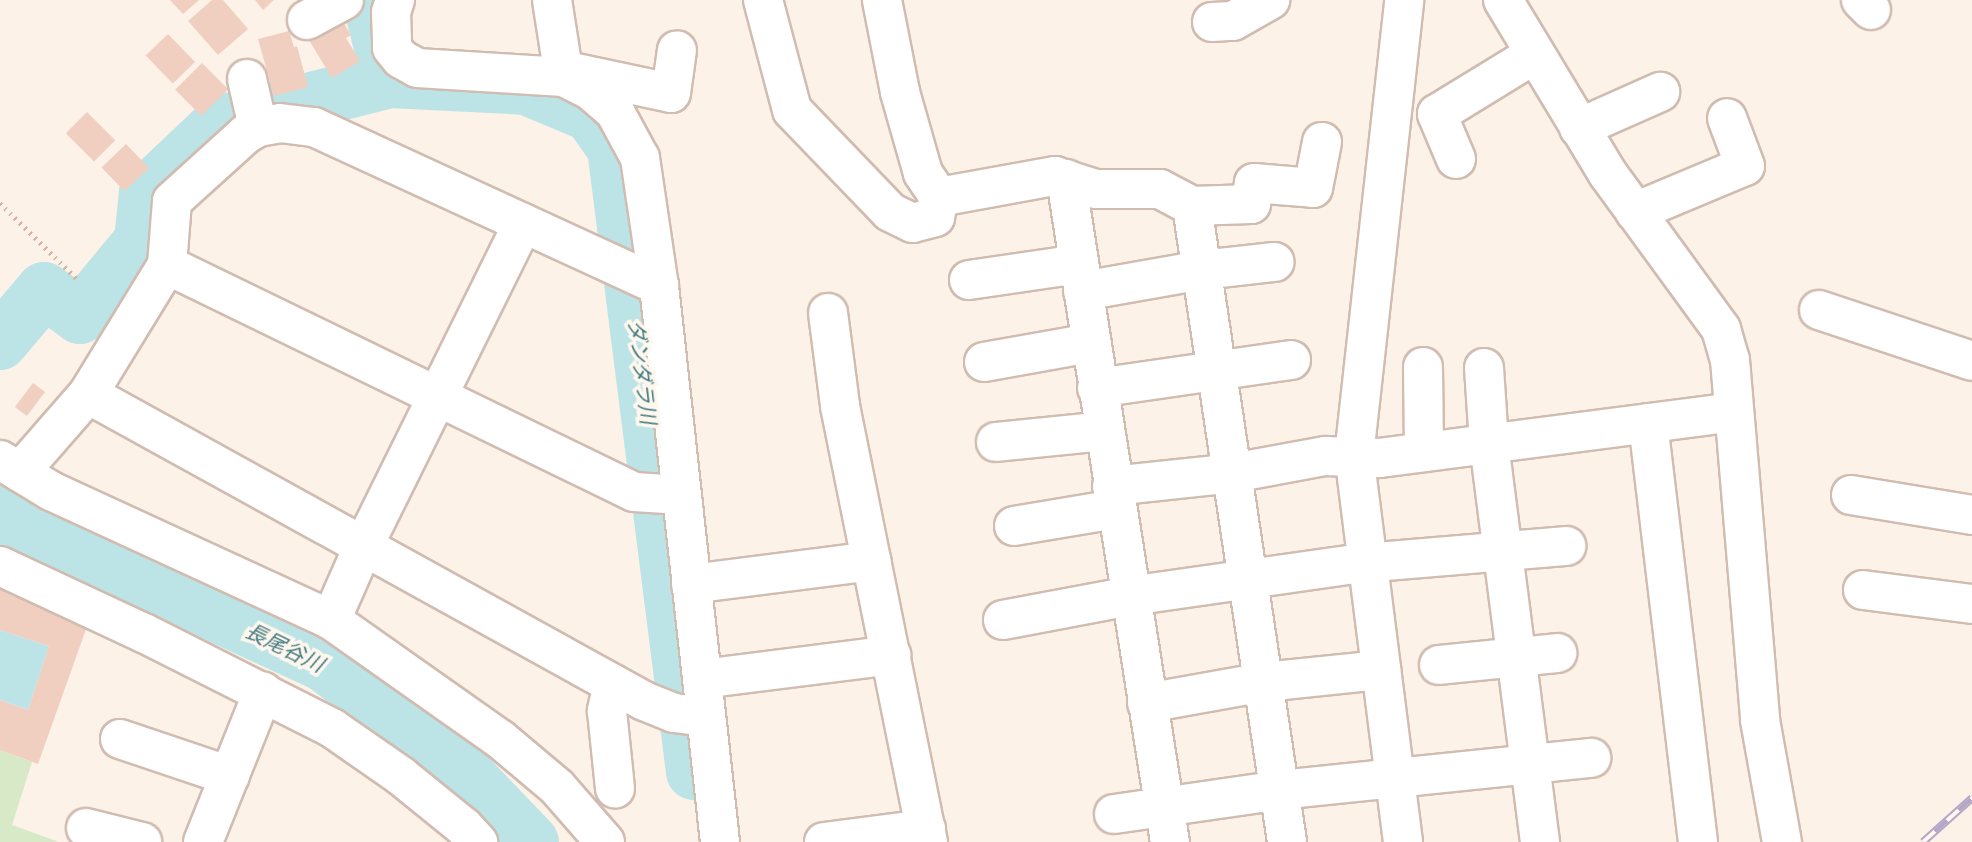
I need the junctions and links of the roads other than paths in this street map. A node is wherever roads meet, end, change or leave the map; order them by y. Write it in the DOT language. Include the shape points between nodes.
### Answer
graph roads {
  1 [pos="344,0"];
  2 [pos="395,0"];
  3 [pos="552,0"];
  4 [pos="763,0"];
  5 [pos="882,0"];
  6 [pos="1270,0"];
  7 [pos="1404,0"];
  8 [pos="1503,0"];
  9 [pos="307,20"];
  10 [pos="1212,22"];
  11 [pos="677,50"];
  12 [pos="1535,54"];
  13 [pos="564,73"];
  14 [pos="1660,92"];
  15 [pos="1727,118"];
  16 [pos="1579,128"];
  17 [pos="1322,142"];
  18 [pos="1456,159"];
  19 [pos="1066,179"];
  20 [pos="939,197"];
  21 [pos="1192,205"];
  22 [pos="1635,212"];
  23 [pos="523,223"];
  24 [pos="1275,262"];
  25 [pos="167,265"];
  26 [pos="1202,270"];
  27 [pos="1081,278"];
  28 [pos="969,280"];
  29 [pos="659,286"];
  30 [pos="1819,310"];
  31 [pos="828,313"];
  32 [pos="1091,343"];
  33 [pos="1291,360"];
  34 [pos="1972,361"];
  35 [pos="984,362"];
  36 [pos="1423,367"];
  37 [pos="1484,368"];
  38 [pos="1217,370"];
  39 [pos="1097,388"];
  40 [pos="88,394"];
  41 [pos="439,398"];
  42 [pos="1734,412"];
  43 [pos="1648,423"];
  44 [pos="1104,431"];
  45 [pos="996,442"];
  46 [pos="1489,444"];
  47 [pos="1424,452"];
  48 [pos="1354,456"];
  49 [pos="10,466"];
  50 [pos="1233,473"];
  51 [pos="666,495"];
  52 [pos="1851,495"];
  53 [pos="1114,498"];
  54 [pos="1972,515"];
  55 [pos="1014,526"];
  56 [pos="364,545"];
  57 [pos="1566,546"];
  58 [pos="1502,550"];
  59 [pos="872,561"];
  60 [pos="1377,562"];
  61 [pos="0,566"];
  62 [pos="1249,579"];
  63 [pos="691,584"];
  64 [pos="1863,590"];
  65 [pos="1130,596"];
  66 [pos="1972,604"];
  67 [pos="331,620"];
  68 [pos="1003,620"];
  69 [pos="1558,653"];
  70 [pos="891,655"];
  71 [pos="1516,657"];
  72 [pos="1439,665"];
  73 [pos="1381,670"];
  74 [pos="702,679"];
  75 [pos="1264,682"];
  76 [pos="613,684"];
  77 [pos="264,692"];
  78 [pos="1147,703"];
  79 [pos="692,716"];
  80 [pos="120,739"];
  81 [pos="1591,758"];
  82 [pos="1531,765"];
  83 [pos="230,776"];
  84 [pos="1395,777"];
  85 [pos="615,789"];
  86 [pos="1280,790"];
  87 [pos="1114,814"];
  88 [pos="1167,825"];
  89 [pos="86,828"];
  90 [pos="927,836"];
  91 [pos="142,842"];
  92 [pos="203,842"];
  93 [pos="478,842"];
  94 [pos="605,842"];
  95 [pos="720,842"];
  96 [pos="824,842"];
  97 [pos="1287,842"];
  98 [pos="1403,842"];
  99 [pos="1541,842"];
  100 [pos="1698,842"];
  101 [pos="1783,842"];
  1 -- 9 [label="street"];
  2 -- 13 [label="street" via="391,48 417,68"];
  3 -- 13 [label="street"];
  4 -- 20 [label="street" via="792,110 890,212 913,223 935,217"];
  5 -- 20 [label="street" via="900,92 923,173"];
  6 -- 10 [label="street" via="1233,21"];
  7 -- 48 [label="street"];
  8 -- 12 [label="street"];
  11 -- 13 [label="street" via="671,93"];
  12 -- 16 [label="street"];
  12 -- 18 [label="street" via="1437,114"];
  13 -- 29 [label="street" via="615,111 640,158"];
  14 -- 16 [label="street"];
  15 -- 22 [label="street" via="1745,166"];
  16 -- 22 [label="street"];
  17 -- 21 [label="street" via="1313,188 1254,183 1251,204"];
  19 -- 20 [label="street" via="1041,176"];
  19 -- 21 [label="street" via="1096,189 1160,189"];
  19 -- 27 [label="street"];
  21 -- 26 [label="street"];
  22 -- 42 [label="street" via="1721,329 1730,360"];
  23 -- 25 [label="street" via="314,127 280,123 254,106 246,134 172,201"];
  23 -- 29 [label="street"];
  23 -- 41 [label="street"];
  24 -- 26 [label="street"];
  25 -- 40 [label="street"];
  25 -- 41 [label="street"];
  26 -- 27 [label="street"];
  26 -- 38 [label="street"];
  27 -- 28 [label="street"];
  27 -- 32 [label="street"];
  29 -- 51 [label="street"];
  30 -- 34 [label="street"];
  31 -- 59 [label="street" via="840,407"];
  32 -- 35 [label="street"];
  32 -- 39 [label="street"];
  33 -- 38 [label="street"];
  36 -- 47 [label="street"];
  37 -- 46 [label="street"];
  38 -- 39 [label="street"];
  38 -- 50 [label="street"];
  39 -- 44 [label="street"];
  40 -- 49 [label="street"];
  40 -- 56 [label="street"];
  41 -- 51 [label="street" via="634,492"];
  41 -- 56 [label="street"];
  42 -- 43 [label="street"];
  42 -- 101 [label="street" via="1760,720"];
  43 -- 46 [label="street"];
  43 -- 100 [label="street"];
  44 -- 45 [label="street"];
  44 -- 53 [label="street"];
  46 -- 47 [label="street"];
  46 -- 58 [label="street"];
  47 -- 48 [label="street"];
  48 -- 50 [label="street" via="1325,456"];
  48 -- 60 [label="street"];
  49 -- 67 [label="street" via="51,491"];
  50 -- 53 [label="street"];
  50 -- 62 [label="street"];
  51 -- 63 [label="street"];
  52 -- 54 [label="street"];
  53 -- 55 [label="street"];
  53 -- 65 [label="street"];
  56 -- 67 [label="street"];
  56 -- 76 [label="street"];
  57 -- 58 [label="street"];
  58 -- 60 [label="street"];
  58 -- 71 [label="street"];
  59 -- 63 [label="street"];
  59 -- 70 [label="street"];
  60 -- 62 [label="street"];
  60 -- 73 [label="street"];
  61 -- 77 [label="street"];
  62 -- 65 [label="street"];
  62 -- 75 [label="street"];
  63 -- 74 [label="street"];
  64 -- 66 [label="street"];
  65 -- 68 [label="street"];
  65 -- 78 [label="street"];
  67 -- 94 [label="street" via="500,739 557,787"];
  69 -- 71 [label="street"];
  70 -- 74 [label="street"];
  70 -- 90 [label="street"];
  71 -- 72 [label="street"];
  71 -- 82 [label="street"];
  73 -- 75 [label="street"];
  73 -- 84 [label="street"];
  74 -- 79 [label="street"];
  75 -- 78 [label="street"];
  75 -- 86 [label="street"];
  76 -- 79 [label="street"];
  76 -- 85 [label="street" via="607,711"];
  77 -- 83 [label="street"];
  77 -- 93 [label="street" via="332,728 378,760"];
  78 -- 88 [label="street"];
  79 -- 95 [label="street"];
  80 -- 83 [label="street"];
  81 -- 82 [label="street"];
  82 -- 84 [label="street"];
  82 -- 99 [label="street"];
  83 -- 92 [label="street"];
  84 -- 86 [label="street"];
  84 -- 98 [label="street"];
  86 -- 88 [label="street"];
  86 -- 97 [label="street"];
  87 -- 88 [label="street"];
  89 -- 91 [label="street"];
  90 -- 96 [label="street"];
}
